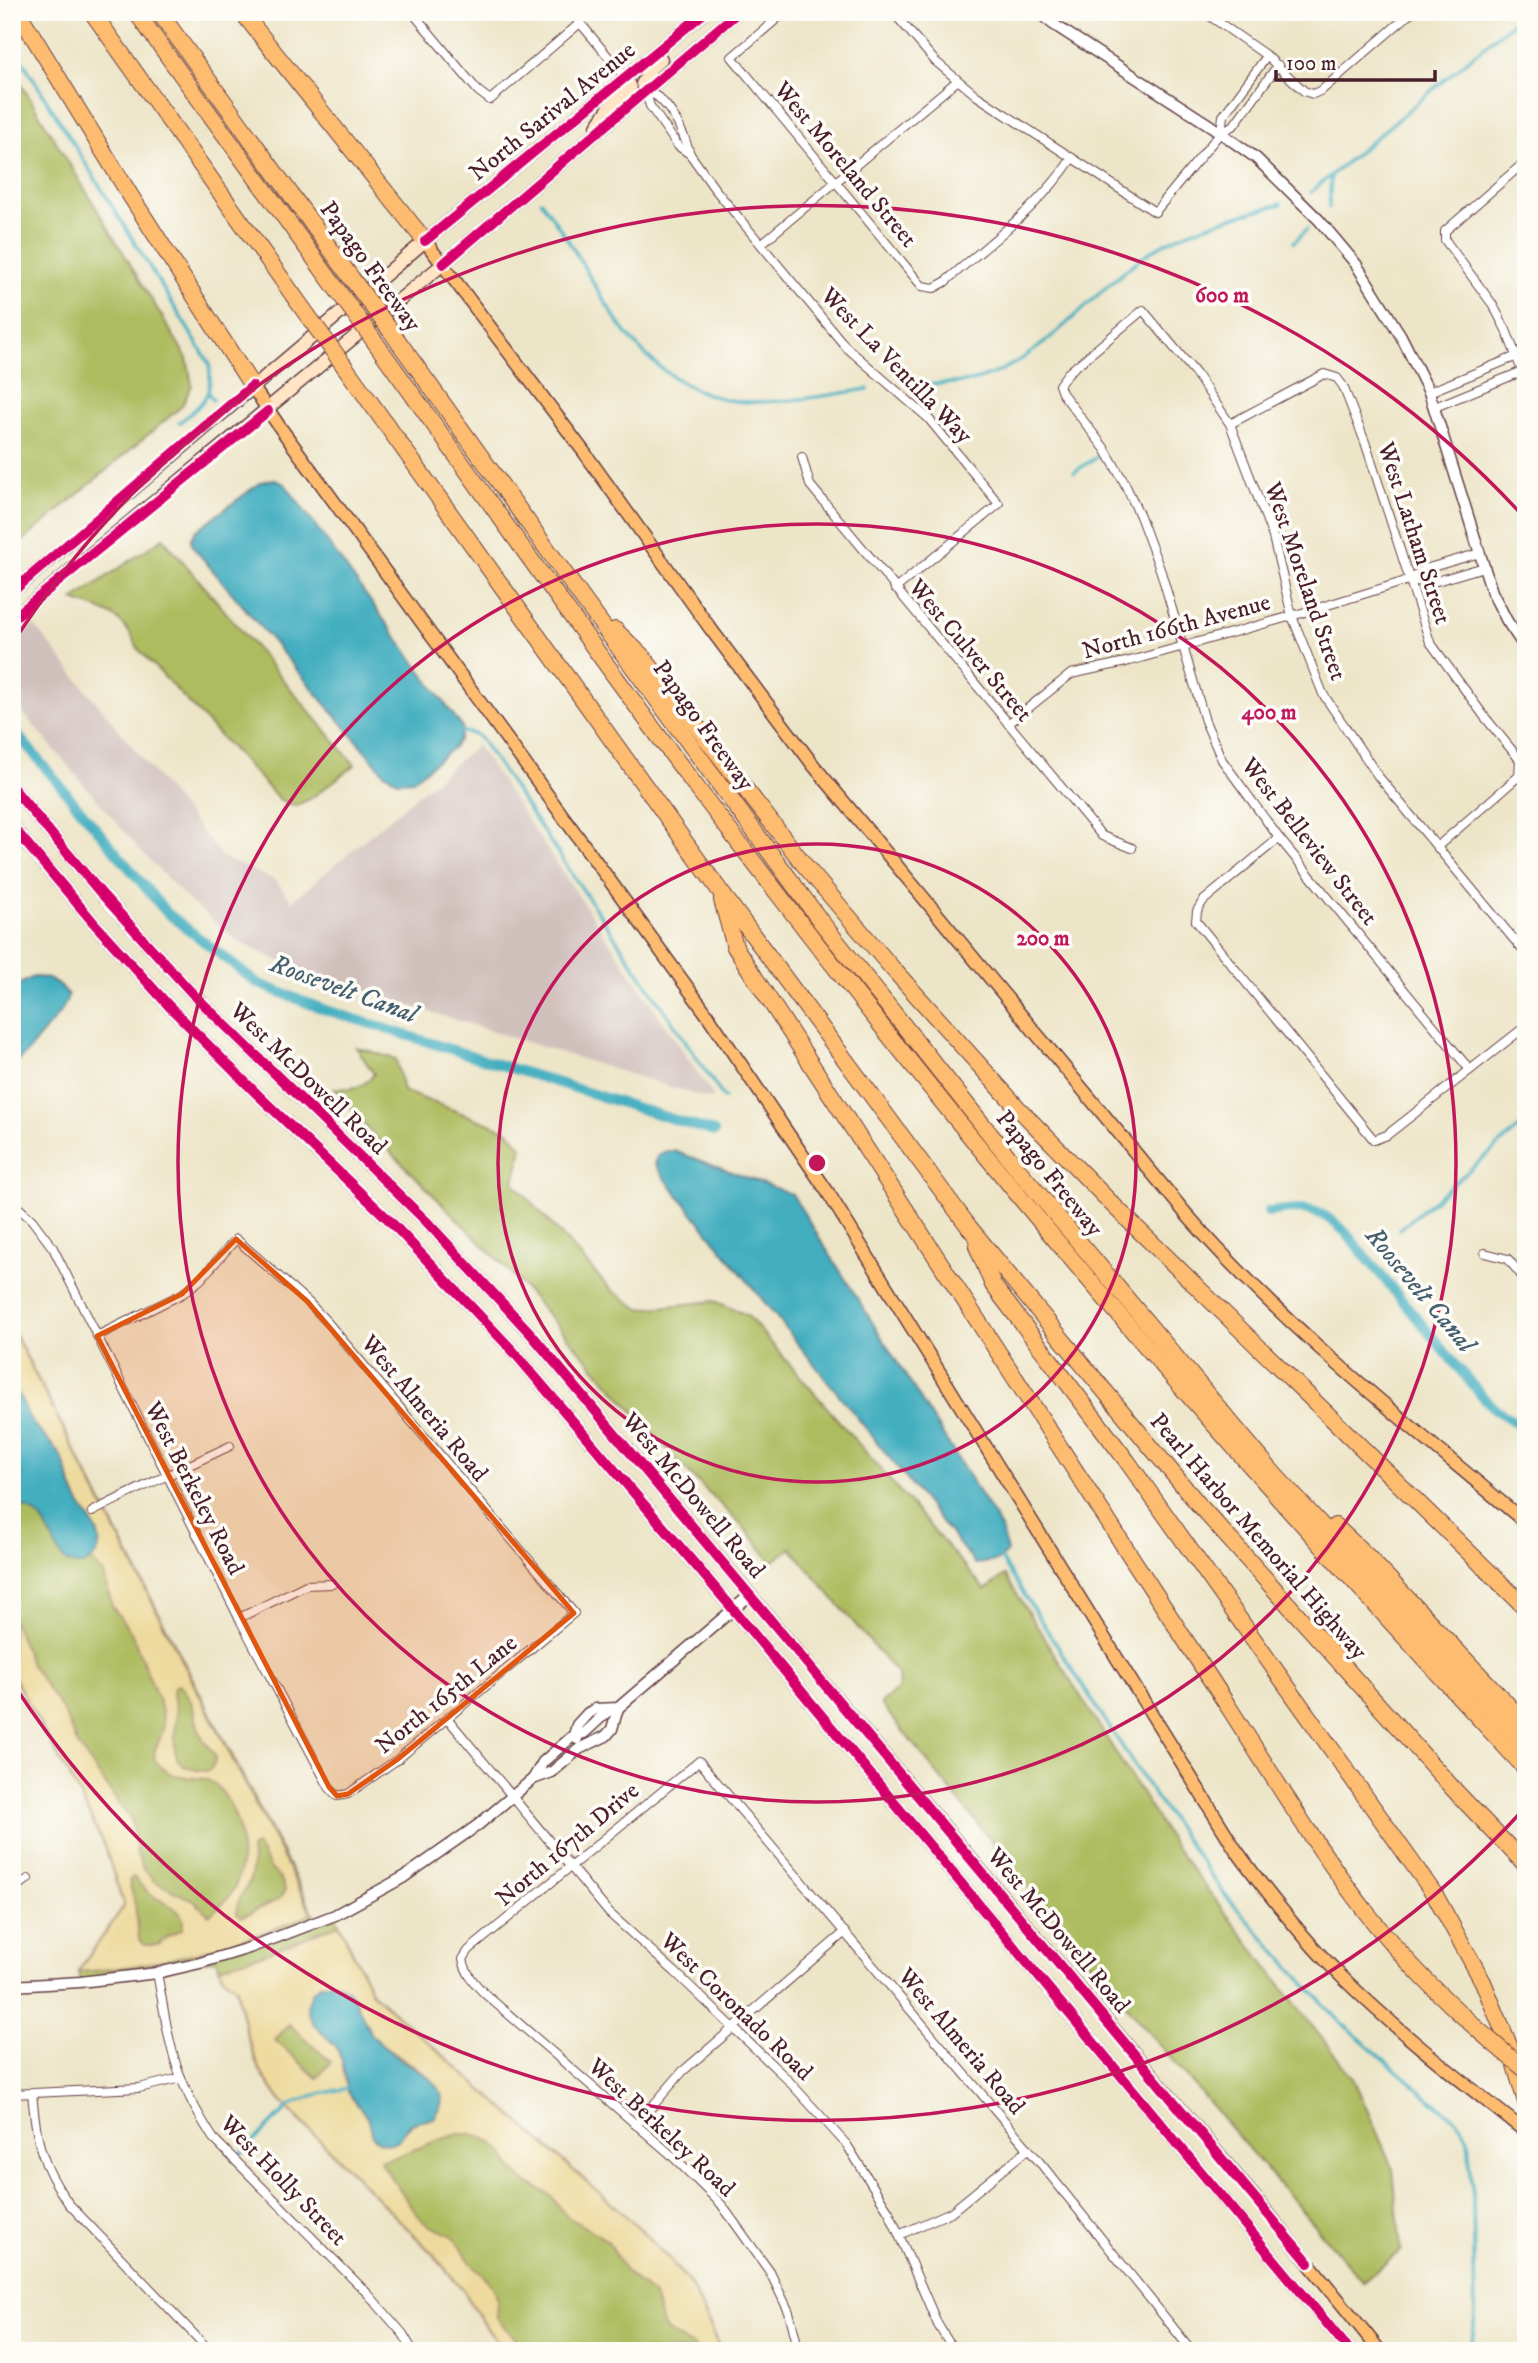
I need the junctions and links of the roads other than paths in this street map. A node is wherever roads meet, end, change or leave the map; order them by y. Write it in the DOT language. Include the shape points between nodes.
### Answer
graph roads {
  1 [pos="18,12"];
  2 [pos="92,12"];
  3 [pos="136,12"];
  4 [pos="159,12"];
  5 [pos="242,12"];
  6 [pos="412,12"];
  7 [pos="571,12"];
  8 [pos="705,12"];
  9 [pos="712,12"];
  10 [pos="738,12"];
  11 [pos="785,12"];
  12 [pos="893,12"];
  13 [pos="1038,12"];
  14 [pos="1204,12"];
  15 [pos="1412,12"];
  16 [pos="580,23"];
  17 [pos="1267,57"];
  18 [pos="1278,65"];
  19 [pos="626,78"];
  20 [pos="957,81"];
  21 [pos="645,90"];
  22 [pos="1221,132"];
  23 [pos="592,136"];
  24 [pos="1072,158"];
  25 [pos="1526,161"];
  26 [pos="836,183"];
  27 [pos="425,240"];
  28 [pos="761,244"];
  29 [pos="443,264"];
  30 [pos="1517,356"];
  31 [pos="1523,371"];
  32 [pos="1526,381"];
  33 [pos="1059,385"];
  34 [pos="252,386"];
  35 [pos="1429,392"];
  36 [pos="1435,407"];
  37 [pos="268,411"];
  38 [pos="1230,424"];
  39 [pos="802,457"];
  40 [pos="1480,552"];
  41 [pos="1484,567"];
  42 [pos="1409,580"];
  43 [pos="895,589"];
  44 [pos="12,592"];
  45 [pos="585,602"];
  46 [pos="1292,616"];
  47 [pos="12,619"];
  48 [pos="1183,646"];
  49 [pos="1526,649"];
  50 [pos="1009,724"];
  51 [pos="12,787"];
  52 [pos="12,826"];
  53 [pos="1279,838"];
  54 [pos="1438,846"];
  55 [pos="1132,848"];
  56 [pos="720,891"];
  57 [pos="1526,954"];
  58 [pos="1526,1026"];
  59 [pos="1470,1070"];
  60 [pos="12,1202"];
  61 [pos="969,1227"];
  62 [pos="1485,1253"];
  63 [pos="1526,1281"];
  64 [pos="97,1335"];
  65 [pos="1245,1440"];
  66 [pos="230,1446"];
  67 [pos="168,1476"];
  68 [pos="92,1511"];
  69 [pos="1526,1523"];
  70 [pos="332,1584"];
  71 [pos="750,1595"];
  72 [pos="1526,1608"];
  73 [pos="733,1609"];
  74 [pos="574,1614"];
  75 [pos="239,1618"];
  76 [pos="614,1708"];
  77 [pos="448,1719"];
  78 [pos="1526,1724"];
  79 [pos="574,1735"];
  80 [pos="583,1746"];
  81 [pos="1526,1746"];
  82 [pos="699,1761"];
  83 [pos="1526,1769"];
  84 [pos="533,1779"];
  85 [pos="337,1796"];
  86 [pos="513,1796"];
  87 [pos="1526,1865"];
  88 [pos="569,1867"];
  89 [pos="28,1879"];
  90 [pos="12,1890"];
  91 [pos="845,1932"];
  92 [pos="463,1959"];
  93 [pos="157,1973"];
  94 [pos="12,1986"];
  95 [pos="733,2027"];
  96 [pos="1526,2070"];
  97 [pos="181,2078"];
  98 [pos="32,2092"];
  99 [pos="12,2094"];
  100 [pos="1526,2102"];
  101 [pos="636,2125"];
  102 [pos="1526,2132"];
  103 [pos="1028,2149"];
  104 [pos="899,2235"];
  105 [pos="209,2351"];
  106 [pos="413,2351"];
  107 [pos="799,2351"];
  108 [pos="954,2351"];
  109 [pos="1192,2351"];
  110 [pos="1350,2351"];
  111 [pos="1380,2351"];
  1 -- 34 [label="highway"];
  2 -- 56 [label="highway, bridge"];
  3 -- 83 [label="highway, bridge" via="688,776 834,964 1123,1320 1301,1524"];
  4 -- 45 [label="highway, Papago Freeway, bridge"];
  5 -- 27 [label="highway"];
  6 -- 16 [label="street" via="490,100"];
  7 -- 16 [label="street"];
  8 -- 19 [label="main road, North Sarival Avenue"];
  9 -- 21 [label="main road" via="650,69 642,84"];
  10 -- 21 [label="main road, North Sarival Avenue"];
  11 -- 26 [label="street, West Moreland Street" via="732,57"];
  12 -- 20 [label="street"];
  13 -- 22 [label="street"];
  14 -- 17 [label="street"];
  15 -- 18 [label="street" via="1313,94"];
  16 -- 19 [label="street"];
  17 -- 18 [label="street"];
  17 -- 22 [label="street" via="1223,116"];
  18 -- 22 [label="street" via="1234,125"];
  19 -- 23 [label="main road" via="630,88 610,107"];
  19 -- 27 [label="main road, North Sarival Avenue"];
  20 -- 24 [label="street"];
  20 -- 26 [label="street"];
  21 -- 23 [label="main road, North Sarival Avenue"];
  21 -- 28 [label="street, West La Ventilla Way" via="650,106 678,146 690,154"];
  22 -- 24 [label="street" via="1155,212"];
  22 -- 35 [label="street" via="1256,158 1319,219 1356,264"];
  23 -- 29 [label="main road, North Sarival Avenue"];
  24 -- 26 [label="street, West Moreland Street" via="1027,212 934,288 922,286"];
  25 -- 30 [label="street" via="1445,231 1445,240 1493,305"];
  26 -- 28 [label="street"];
  27 -- 29 [label="main road"];
  27 -- 34 [label="main road, North Sarival Avenue"];
  28 -- 43 [label="street, West La Ventilla Way" via="846,347 928,418 999,504"];
  29 -- 37 [label="main road, North Sarival Avenue"];
  29 -- 69 [label="main road" via="807,757 1206,1237 1337,1364"];
  30 -- 31 [label="street"];
  30 -- 35 [label="street"];
  31 -- 32 [label="street"];
  31 -- 36 [label="street"];
  33 -- 38 [label="street, West Moreland Street" via="1143,310"];
  33 -- 48 [label="street, West Belleview Street" via="1125,482"];
  34 -- 37 [label="main road"];
  34 -- 44 [label="main road, North Sarival Avenue"];
  35 -- 36 [label="street"];
  36 -- 40 [label="street"];
  37 -- 47 [label="main road, North Sarival Avenue"];
  37 -- 102 [label="main road" via="786,1129 1236,1850 1285,1915 1341,1976 1410,2039"];
  38 -- 42 [label="street, West Latham Street" via="1324,374 1337,378 1365,442"];
  38 -- 46 [label="street, West Moreland Street" via="1273,537"];
  39 -- 43 [label="street, West Culver Street" via="810,485"];
  40 -- 41 [label="street"];
  40 -- 42 [label="street, North 166th Avenue" via="1425,569"];
  41 -- 42 [label="street, North 166th Avenue" via="1430,583"];
  41 -- 49 [label="street" via="1492,592"];
  42 -- 46 [label="street, North 166th Avenue"];
  42 -- 54 [label="street, West Latham Street" via="1430,642 1520,760 1519,776"];
  43 -- 50 [label="street, West Culver Street"];
  45 -- 65 [label="highway, Papago Freeway" via="821,923 1021,1173"];
  45 -- 72 [label="highway" via="642,656 780,835 995,1082 1113,1205"];
  46 -- 48 [label="street, North 166th Avenue"];
  46 -- 54 [label="street, West Moreland Street" via="1323,694 1378,776"];
  48 -- 50 [label="street, North 166th Avenue" via="1071,674"];
  48 -- 53 [label="street, West Belleview Street" via="1222,760"];
  50 -- 55 [label="street, West Culver Street" via="1102,836"];
  51 -- 71 [label="main road, West McDowell Road" via="191,992 426,1221 531,1334"];
  52 -- 73 [label="main road, West McDowell Road" via="154,989 499,1335"];
  53 -- 59 [label="street, West Belleview Street"];
  53 -- 59 [label="street" via="1203,901 1196,921 1374,1140 1387,1135"];
  54 -- 57 [label="street, West Moreland Street"];
  56 -- 61 [label="highway"];
  56 -- 96 [label="highway, bridge" via="735,947 1322,1850 1380,1929 1446,2000"];
  58 -- 59 [label="street"];
  60 -- 64 [label="street, West Berkeley Road" via="53,1248"];
  61 -- 87 [label="highway, Pearl Harbor Memorial Highway" via="1199,1505"];
  61 -- 100 [label="highway" via="993,1285 1127,1461 1435,1895 1483,1982"];
  62 -- 63 [label="street" via="1508,1259"];
  64 -- 67 [label="street, West Berkeley Road"];
  64 -- 74 [label="street, West Almeria Road" via="182,1294 236,1239 328,1323"];
  65 -- 78 [label="highway" via="1366,1555"];
  65 -- 81 [label="highway"];
  66 -- 67 [label="street"];
  67 -- 68 [label="street"];
  67 -- 75 [label="street, West Berkeley Road"];
  70 -- 75 [label="street" via="306,1585"];
  71 -- 73 [label="street"];
  71 -- 111 [label="main road, West McDowell Road"];
  73 -- 76 [label="street"];
  73 -- 110 [label="main road, West McDowell Road"];
  74 -- 77 [label="street, North 165th Lane"];
  75 -- 85 [label="street, West Berkeley Road"];
  76 -- 79 [label="street" via="584,1733"];
  76 -- 80 [label="street" via="612,1729 596,1743"];
  77 -- 85 [label="street, North 165th Lane" via="377,1775"];
  77 -- 86 [label="street, West Coronado Road"];
  79 -- 80 [label="street"];
  79 -- 84 [label="street" via="543,1762"];
  80 -- 84 [label="street" via="552,1772"];
  82 -- 88 [label="street, North 167th Drive"];
  82 -- 91 [label="street, West Almeria Road"];
  84 -- 86 [label="street"];
  86 -- 88 [label="street, West Coronado Road"];
  86 -- 93 [label="street" via="428,1861 335,1915 200,1964"];
  88 -- 92 [label="street, North 167th Drive"];
  88 -- 95 [label="street, West Coronado Road" via="609,1913"];
  89 -- 90 [label="street"];
  91 -- 95 [label="street"];
  91 -- 103 [label="street, West Almeria Road"];
  92 -- 101 [label="street, West Berkeley Road" via="485,1994"];
  93 -- 94 [label="street"];
  93 -- 97 [label="street, West Holly Street"];
  95 -- 101 [label="street" via="683,2071"];
  95 -- 104 [label="street, West Coronado Road" via="846,2145"];
  97 -- 98 [label="street" via="139,2088"];
  97 -- 106 [label="street, West Holly Street" via="214,2138 369,2295"];
  98 -- 99 [label="street"];
  98 -- 105 [label="street" via="40,2152 61,2193"];
  101 -- 107 [label="street, West Berkeley Road" via="720,2204 751,2245 789,2312"];
  103 -- 104 [label="street" via="951,2212"];
  103 -- 109 [label="street, West Almeria Road"];
  104 -- 108 [label="street, West Coronado Road"];
}
